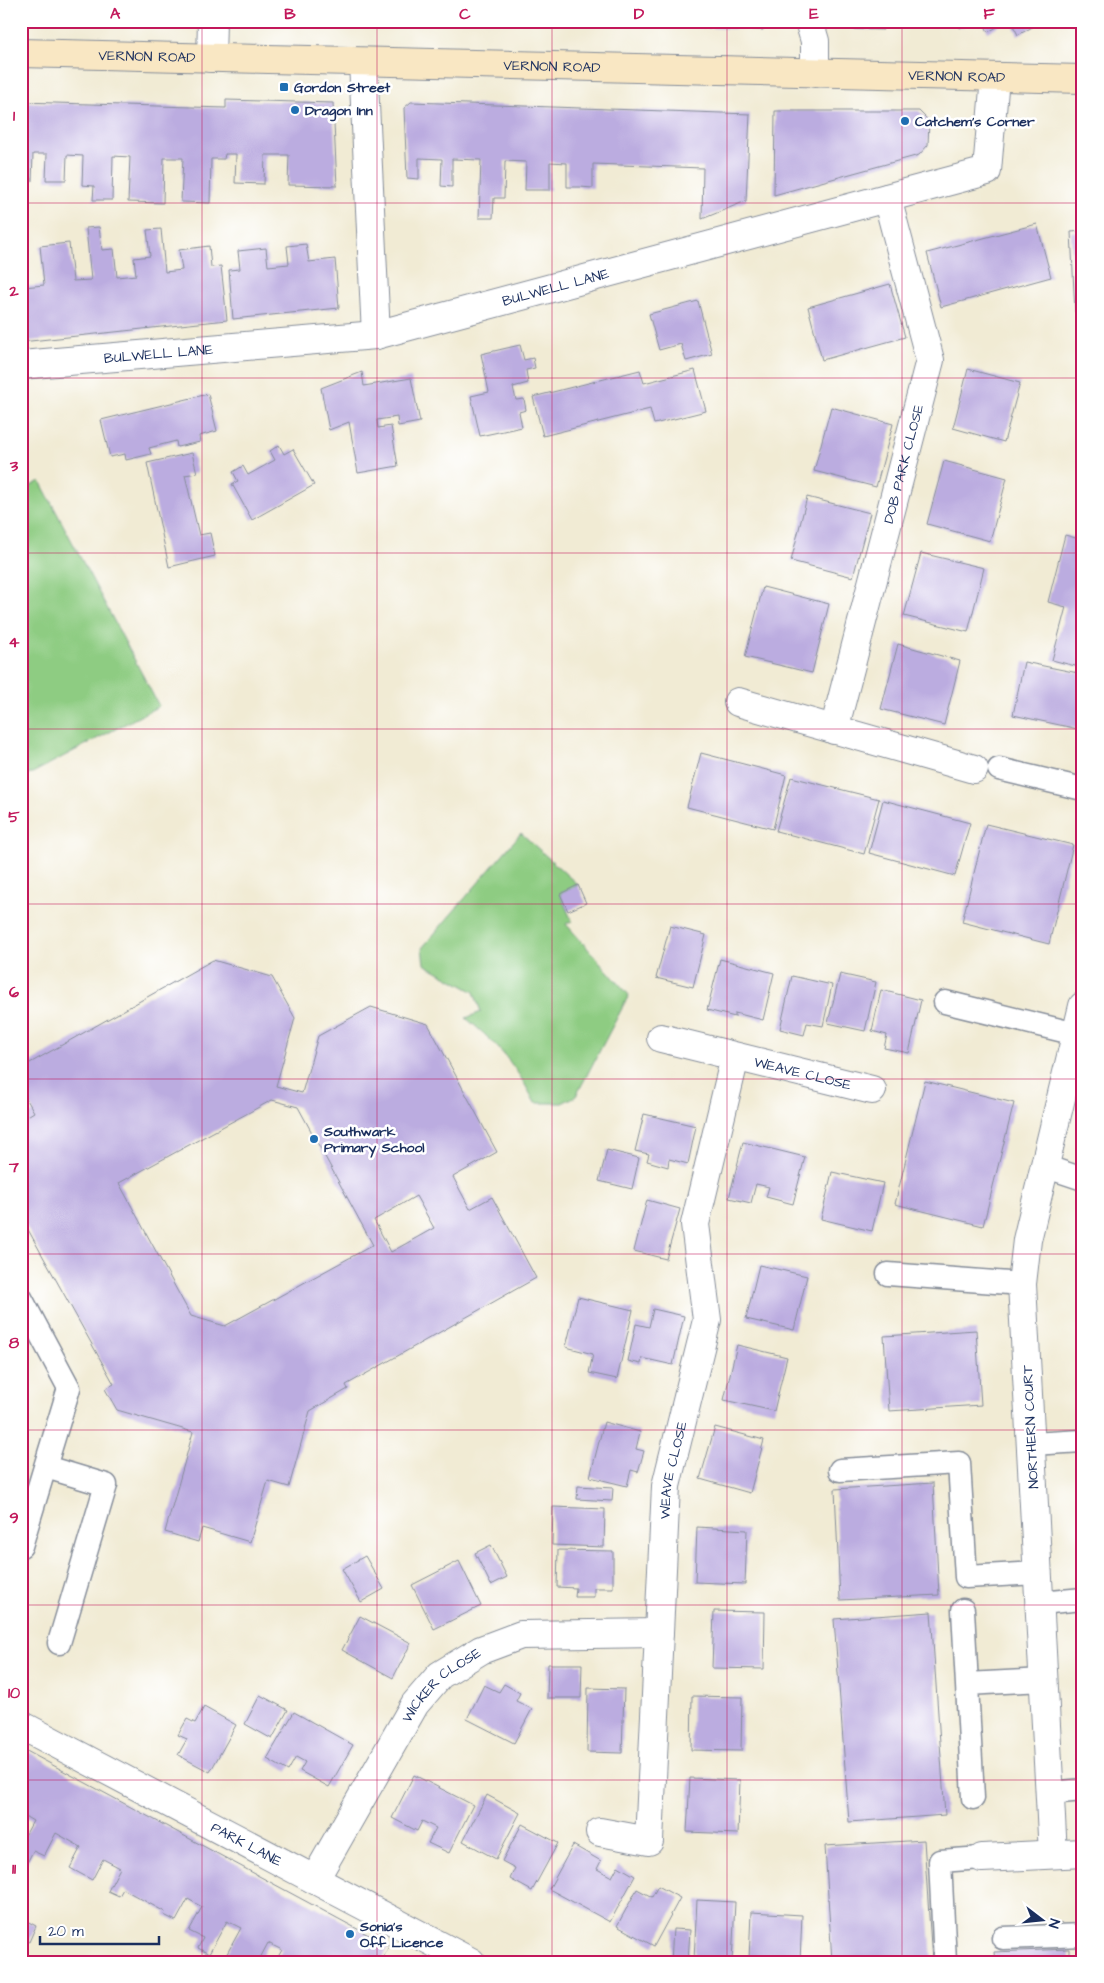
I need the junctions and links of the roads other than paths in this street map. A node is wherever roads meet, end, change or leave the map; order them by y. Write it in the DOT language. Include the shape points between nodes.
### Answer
graph roads {
  1 [pos="212,21"];
  2 [pos="809,21"];
  3 [pos="21,54"];
  4 [pos="211,58"];
  5 [pos="363,62"];
  6 [pos="815,73"];
  7 [pos="995,77"];
  8 [pos="1083,79"];
  9 [pos="887,198"];
  10 [pos="376,335"];
  11 [pos="21,365"];
  12 [pos="738,702"];
  13 [pos="834,730"];
  14 [pos="986,769"];
  15 [pos="1083,789"];
  16 [pos="944,1002"];
  17 [pos="1083,1006"];
  18 [pos="1076,1034"];
  19 [pos="661,1038"];
  20 [pos="735,1057"];
  21 [pos="872,1090"];
  22 [pos="1044,1166"];
  23 [pos="1083,1179"];
  24 [pos="888,1274"];
  25 [pos="1022,1284"];
  26 [pos="21,1298"];
  27 [pos="1083,1441"];
  28 [pos="1031,1444"];
  29 [pos="46,1467"];
  30 [pos="840,1470"];
  31 [pos="21,1546"];
  32 [pos="1038,1573"];
  33 [pos="1083,1599"];
  34 [pos="1040,1603"];
  35 [pos="963,1610"];
  36 [pos="659,1633"];
  37 [pos="59,1642"];
  38 [pos="1044,1680"];
  39 [pos="967,1684"];
  40 [pos="21,1725"];
  41 [pos="1083,1790"];
  42 [pos="1050,1793"];
  43 [pos="973,1798"];
  44 [pos="600,1832"];
  45 [pos="1083,1852"];
  46 [pos="1054,1854"];
  47 [pos="982,1858"];
  48 [pos="315,1879"];
  49 [pos="1083,1935"];
  50 [pos="1003,1938"];
  51 [pos="471,1962"];
  52 [pos="945,1962"];
  1 -- 4 [label="street"];
  2 -- 6 [label="street" via="815,41"];
  3 -- 4 [label="main road, VERNON ROAD"];
  4 -- 5 [label="main road, VERNON ROAD"];
  5 -- 6 [label="main road, VERNON ROAD"];
  5 -- 10 [label="street"];
  6 -- 7 [label="main road, VERNON ROAD"];
  7 -- 8 [label="main road, VERNON ROAD"];
  7 -- 9 [label="street, BULWELL LANE" via="987,171"];
  9 -- 10 [label="street, BULWELL LANE"];
  9 -- 13 [label="street, DOB PARK CLOSE" via="930,360"];
  10 -- 11 [label="street, BULWELL LANE"];
  12 -- 13 [label="street"];
  13 -- 14 [label="street"];
  14 -- 15 [label="lane"];
  16 -- 18 [label="lane"];
  17 -- 18 [label="street, NORTHERN COURT"];
  18 -- 22 [label="street, NORTHERN COURT"];
  19 -- 20 [label="street, WEAVE CLOSE"];
  20 -- 21 [label="street, WEAVE CLOSE"];
  20 -- 36 [label="street, WEAVE CLOSE" via="695,1224 707,1320 666,1486"];
  22 -- 23 [label="lane"];
  22 -- 25 [label="street, NORTHERN COURT" via="1027,1240"];
  24 -- 25 [label="lane"];
  25 -- 28 [label="street, NORTHERN COURT"];
  26 -- 29 [label="lane" via="69,1388"];
  27 -- 28 [label="lane"];
  28 -- 32 [label="street, NORTHERN COURT"];
  29 -- 31 [label="lane"];
  29 -- 37 [label="lane" via="106,1485"];
  30 -- 32 [label="lane" via="959,1463 966,1577"];
  32 -- 34 [label="street, NORTHERN COURT"];
  33 -- 34 [label="lane"];
  34 -- 38 [label="street, NORTHERN COURT"];
  35 -- 39 [label="lane"];
  36 -- 44 [label="street, WEAVE CLOSE" via="648,1841"];
  36 -- 48 [label="street, WICKER CLOSE" via="521,1635 480,1650 440,1675 415,1704"];
  38 -- 39 [label="lane"];
  38 -- 42 [label="street, NORTHERN COURT"];
  39 -- 43 [label="lane"];
  40 -- 48 [label="street, PARK LANE"];
  41 -- 42 [label="lane"];
  42 -- 46 [label="street, NORTHERN COURT"];
  45 -- 46 [label="street"];
  46 -- 47 [label="street"];
  47 -- 52 [label="lane" via="940,1861"];
  48 -- 51 [label="street, PARK LANE"];
  49 -- 50 [label="lane"];
}
